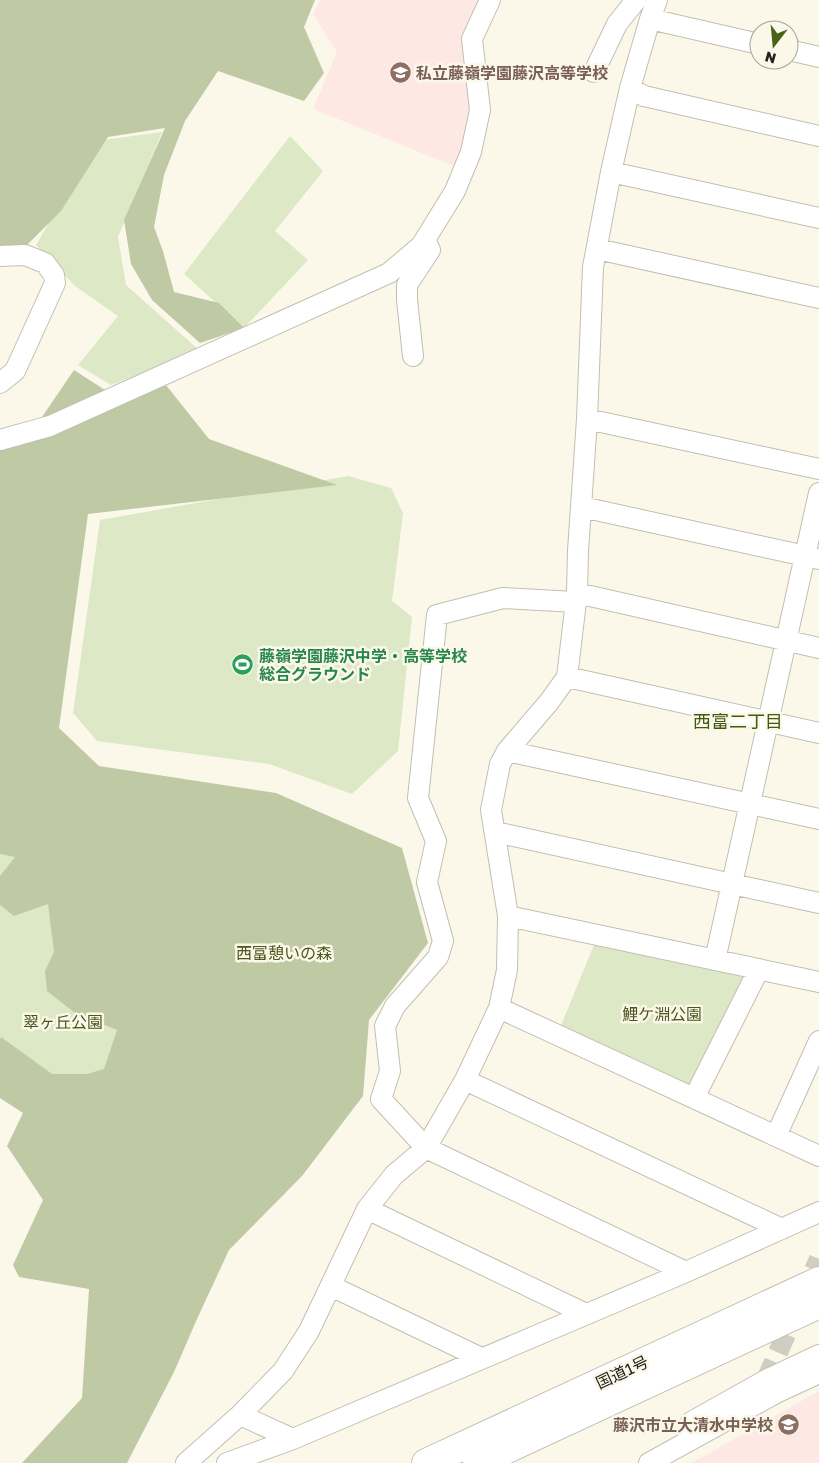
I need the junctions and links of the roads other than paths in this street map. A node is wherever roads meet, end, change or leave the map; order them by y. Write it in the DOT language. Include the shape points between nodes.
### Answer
graph roads {
  1 [pos="490,0"];
  2 [pos="636,0"];
  3 [pos="657,0"];
  4 [pos="650,19"];
  5 [pos="749,42"];
  6 [pos="799,52"];
  7 [pos="819,57"];
  8 [pos="594,72"];
  9 [pos="630,88"];
  10 [pos="819,136"];
  11 [pos="611,172"];
  12 [pos="819,218"];
  13 [pos="425,239"];
  14 [pos="597,249"];
  15 [pos="0,256"];
  16 [pos="819,298"];
  17 [pos="413,356"];
  18 [pos="0,383"];
  19 [pos="587,419"];
  20 [pos="0,440"];
  21 [pos="819,469"];
  22 [pos="819,493"];
  23 [pos="582,507"];
  24 [pos="812,558"];
  25 [pos="576,598"];
  26 [pos="786,640"];
  27 [pos="819,648"];
  28 [pos="566,677"];
  29 [pos="768,722"];
  30 [pos="819,733"];
  31 [pos="507,752"];
  32 [pos="750,804"];
  33 [pos="819,819"];
  34 [pos="495,832"];
  35 [pos="732,884"];
  36 [pos="819,903"];
  37 [pos="508,916"];
  38 [pos="715,960"];
  39 [pos="759,969"];
  40 [pos="819,982"];
  41 [pos="499,1008"];
  42 [pos="819,1041"];
  43 [pos="466,1080"];
  44 [pos="694,1098"];
  45 [pos="776,1136"];
  46 [pos="426,1148"];
  47 [pos="819,1156"];
  48 [pos="367,1210"];
  49 [pos="819,1212"];
  50 [pos="782,1229"];
  51 [pos="686,1272"];
  52 [pos="819,1281"];
  53 [pos="331,1286"];
  54 [pos="819,1304"];
  55 [pos="586,1314"];
  56 [pos="819,1354"];
  57 [pos="481,1358"];
  58 [pos="819,1373"];
  59 [pos="240,1416"];
  60 [pos="293,1439"];
  61 [pos="687,1442"];
  62 [pos="186,1463"];
  63 [pos="226,1463"];
  64 [pos="426,1463"];
  65 [pos="477,1463"];
  66 [pos="649,1463"];
  1 -- 13 [label="street" via="472,39 480,110 471,152 455,191"];
  2 -- 8 [label="street" via="617,24"];
  3 -- 4 [label="street"];
  4 -- 5 [label="street"];
  4 -- 9 [label="street"];
  6 -- 7 [label="street"];
  9 -- 10 [label="street" via="644,96"];
  9 -- 11 [label="street"];
  11 -- 12 [label="street"];
  11 -- 14 [label="street"];
  13 -- 17 [label="street" via="430,250 407,285"];
  13 -- 20 [label="street" via="389,273 50,426"];
  14 -- 16 [label="street"];
  14 -- 19 [label="street" via="593,267"];
  15 -- 18 [label="street" via="25,255 44,263 54,275 54,284 15,371"];
  19 -- 21 [label="street"];
  19 -- 23 [label="street"];
  22 -- 24 [label="street"];
  23 -- 24 [label="street"];
  23 -- 25 [label="street"];
  24 -- 26 [label="street"];
  25 -- 26 [label="street"];
  25 -- 28 [label="street"];
  25 -- 46 [label="street" via="503,598 437,615 418,798 436,841 427,882 443,941 438,958 395,1006 385,1026 390,1071 381,1099"];
  26 -- 27 [label="street"];
  26 -- 29 [label="street"];
  28 -- 29 [label="street"];
  28 -- 31 [label="street"];
  29 -- 30 [label="street"];
  29 -- 32 [label="street"];
  31 -- 32 [label="street"];
  31 -- 34 [label="street" via="500,764 491,810"];
  32 -- 33 [label="street"];
  32 -- 35 [label="street"];
  34 -- 35 [label="street"];
  34 -- 37 [label="street"];
  35 -- 36 [label="street"];
  35 -- 38 [label="street"];
  37 -- 38 [label="street"];
  37 -- 41 [label="street" via="507,970"];
  38 -- 39 [label="street"];
  39 -- 40 [label="street"];
  39 -- 44 [label="street"];
  41 -- 43 [label="street"];
  41 -- 44 [label="street"];
  42 -- 45 [label="street"];
  43 -- 46 [label="street"];
  43 -- 50 [label="street"];
  44 -- 45 [label="street"];
  45 -- 47 [label="street"];
  46 -- 48 [label="street" via="394,1176"];
  46 -- 51 [label="street"];
  48 -- 53 [label="street"];
  48 -- 55 [label="street"];
  49 -- 50 [label="street"];
  50 -- 51 [label="street"];
  51 -- 55 [label="street"];
  52 -- 64 [label="highway, 国道1号"];
  53 -- 57 [label="street"];
  53 -- 59 [label="street" via="309,1331 283,1371"];
  54 -- 65 [label="highway, 国道1号"];
  55 -- 57 [label="street"];
  56 -- 61 [label="street" via="691,1422"];
  57 -- 60 [label="street"];
  58 -- 61 [label="street"];
  59 -- 60 [label="street"];
  59 -- 62 [label="street"];
  60 -- 63 [label="street"];
  61 -- 66 [label="street"];
}
